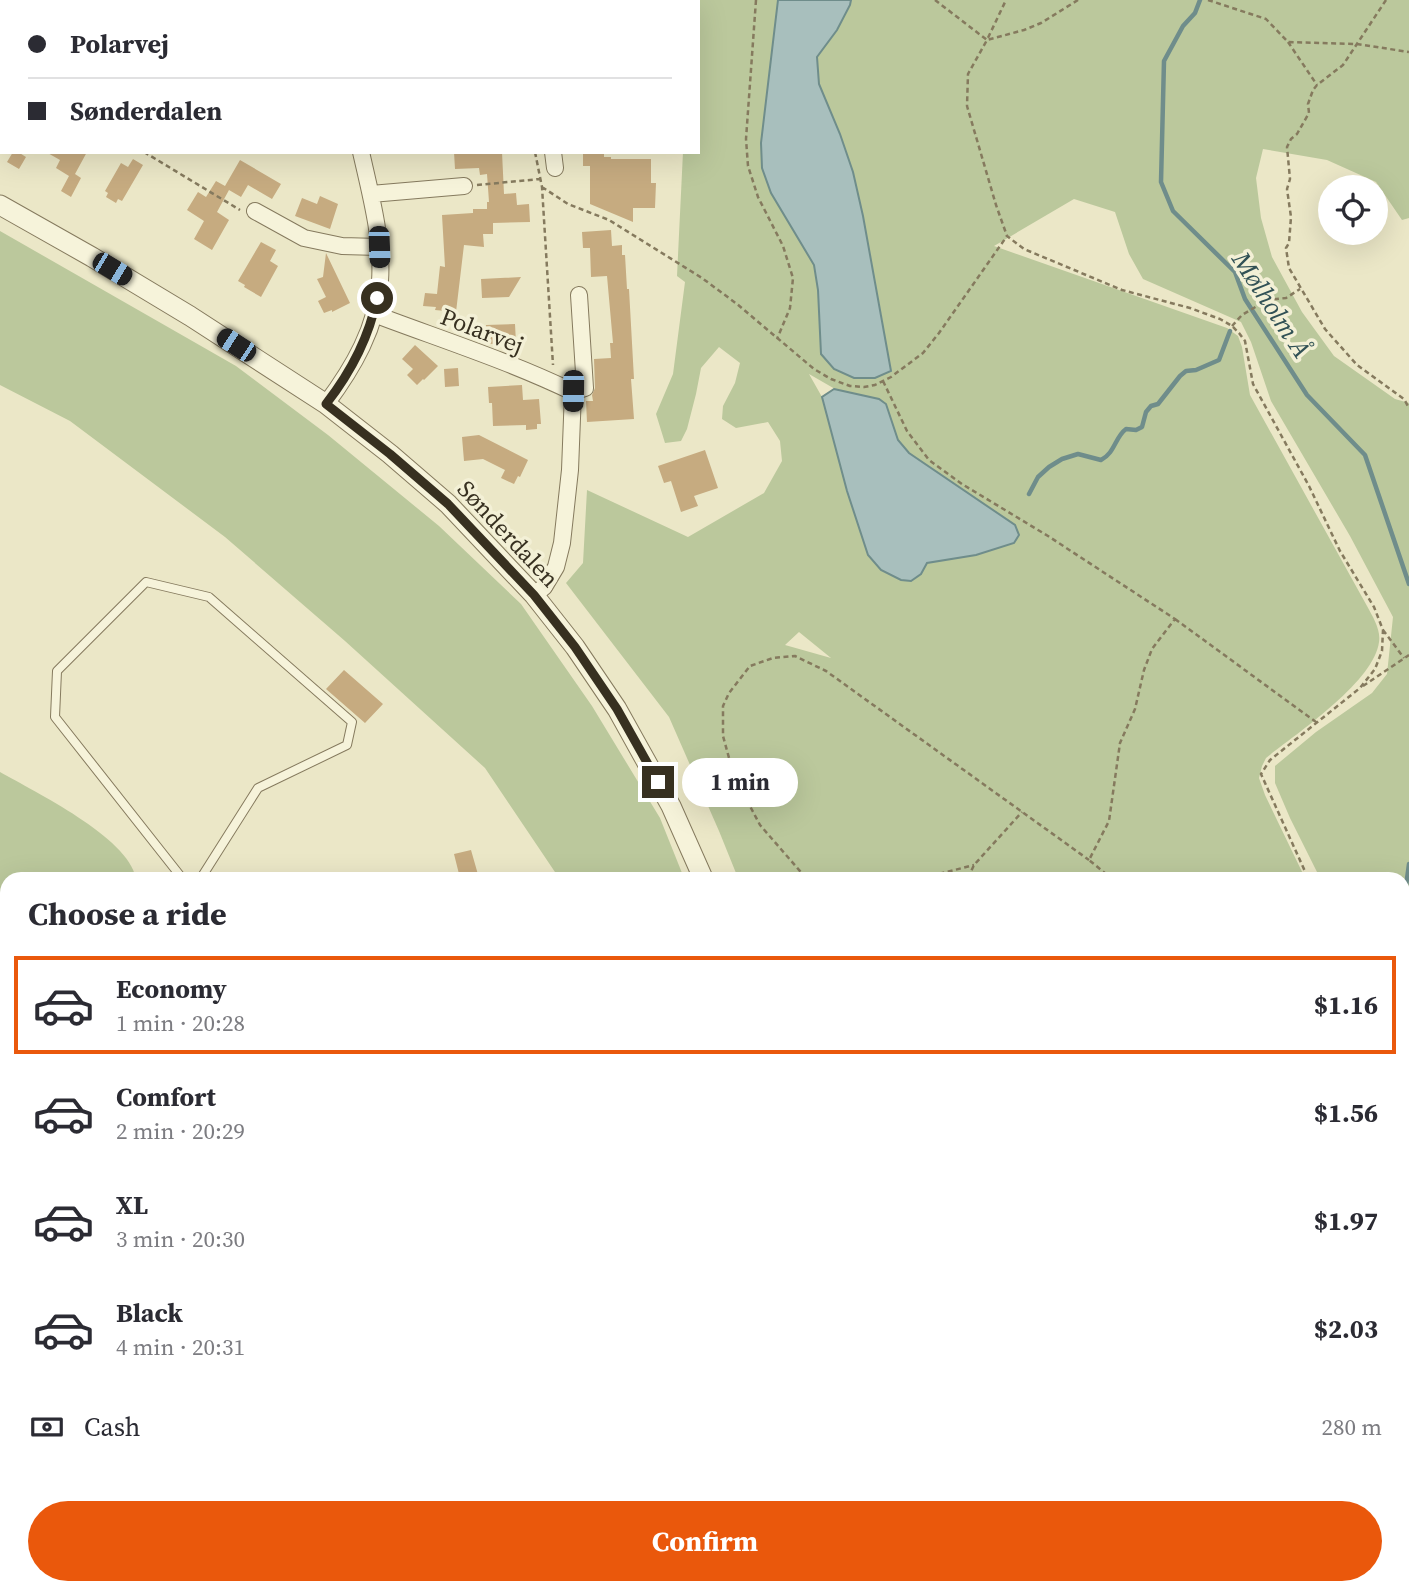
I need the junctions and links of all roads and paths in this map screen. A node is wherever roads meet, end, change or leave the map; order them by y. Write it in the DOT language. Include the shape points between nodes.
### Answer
graph roads {
  1 [pos="757,0"];
  2 [pos="935,0"];
  3 [pos="1006,0"];
  4 [pos="1078,0"];
  5 [pos="1208,0"];
  6 [pos="1385,0"];
  7 [pos="987,40"];
  8 [pos="1288,42"];
  9 [pos="1357,44"];
  10 [pos="1409,52"];
  11 [pos="1317,85"];
  12 [pos="147,154"];
  13 [pos="361,154"];
  14 [pos="535,154"];
  15 [pos="540,179"];
  16 [pos="464,186"];
  17 [pos="542,187"];
  18 [pos="371,194"];
  19 [pos="0,205"];
  20 [pos="255,211"];
  21 [pos="1007,236"];
  22 [pos="379,247"];
  23 [pos="1300,289"];
  24 [pos="579,295"];
  25 [pos="374,314"];
  26 [pos="1232,326"];
  27 [pos="777,339"];
  28 [pos="883,381"];
  29 [pos="554,383"];
  30 [pos="573,391"];
  31 [pos="326,404"];
  32 [pos="1409,408"];
  33 [pos="534,595"];
  34 [pos="1175,619"];
  35 [pos="1383,630"];
  36 [pos="1409,654"];
  37 [pos="1404,659"];
  38 [pos="1360,688"];
  39 [pos="1317,723"];
  40 [pos="1022,812"];
  41 [pos="1089,860"];
  42 [pos="974,865"];
  43 [pos="177,872"];
  44 [pos="205,872"];
  45 [pos="700,872"];
  46 [pos="801,872"];
  47 [pos="947,872"];
  48 [pos="971,872"];
  49 [pos="1104,872"];
  50 [pos="1305,872"];
  1 -- 27 [label="path" via="748,166 793,278 790,308"];
  2 -- 7 [label="path"];
  3 -- 7 [label="path"];
  4 -- 7 [label="path" via="1032,27"];
  5 -- 8 [label="path" via="1266,19"];
  6 -- 9 [label="path"];
  7 -- 21 [label="path" via="968,74 967,106"];
  8 -- 9 [label="path"];
  8 -- 11 [label="path"];
  9 -- 10 [label="path"];
  9 -- 11 [label="path" via="1343,65"];
  11 -- 23 [label="path" via="1309,113 1287,147 1291,217 1286,248 1289,268"];
  12 -- 20 [label="path" via="244,213"];
  13 -- 18 [label="street"];
  14 -- 15 [label="path"];
  15 -- 16 [label="path"];
  15 -- 17 [label="path"];
  16 -- 18 [label="street"];
  17 -- 27 [label="path" via="568,204 609,220 702,278"];
  17 -- 29 [label="path"];
  18 -- 22 [label="street"];
  19 -- 31 [label="street, Sønderdalen" via="190,316"];
  20 -- 22 [label="street" via="303,238"];
  21 -- 26 [label="path" via="1024,249 1122,290 1190,308"];
  21 -- 28 [label="path" via="923,353"];
  22 -- 25 [label="street" via="380,281"];
  23 -- 26 [label="path" via="1286,298 1267,300"];
  23 -- 32 [label="path" via="1325,329 1357,365 1404,399"];
  24 -- 30 [label="street" via="585,388"];
  25 -- 29 [label="street, Polarvej"];
  25 -- 31 [label="street" via="354,363"];
  26 -- 35 [label="path" via="1245,341 1253,384"];
  27 -- 28 [label="path" via="831,379 864,387"];
  28 -- 34 [label="path" via="907,431 929,460"];
  29 -- 30 [label="street, Polarvej"];
  30 -- 33 [label="street" via="562,543 556,567"];
  31 -- 33 [label="street, Sønderdalen" via="448,504"];
  33 -- 45 [label="street, Sønderdalen" via="617,709 671,806"];
  34 -- 39 [label="path"];
  34 -- 41 [label="path" via="1152,649 1144,670 1135,709 1120,743 1109,821"];
  35 -- 37 [label="path"];
  35 -- 38 [label="path" via="1376,668"];
  36 -- 37 [label="path"];
  37 -- 38 [label="path"];
  38 -- 39 [label="path"];
  39 -- 50 [label="path" via="1270,760 1261,774"];
  40 -- 41 [label="path"];
  40 -- 42 [label="path"];
  40 -- 46 [label="path" via="826,671 795,656 773,658 750,666 729,693 723,706 723,736 734,776 760,825"];
  41 -- 49 [label="path"];
  42 -- 47 [label="path"];
  42 -- 48 [label="path"];
  43 -- 44 [label="lane" via="55,717 57,671 146,582 209,597 352,722 347,745 258,788"];
}
